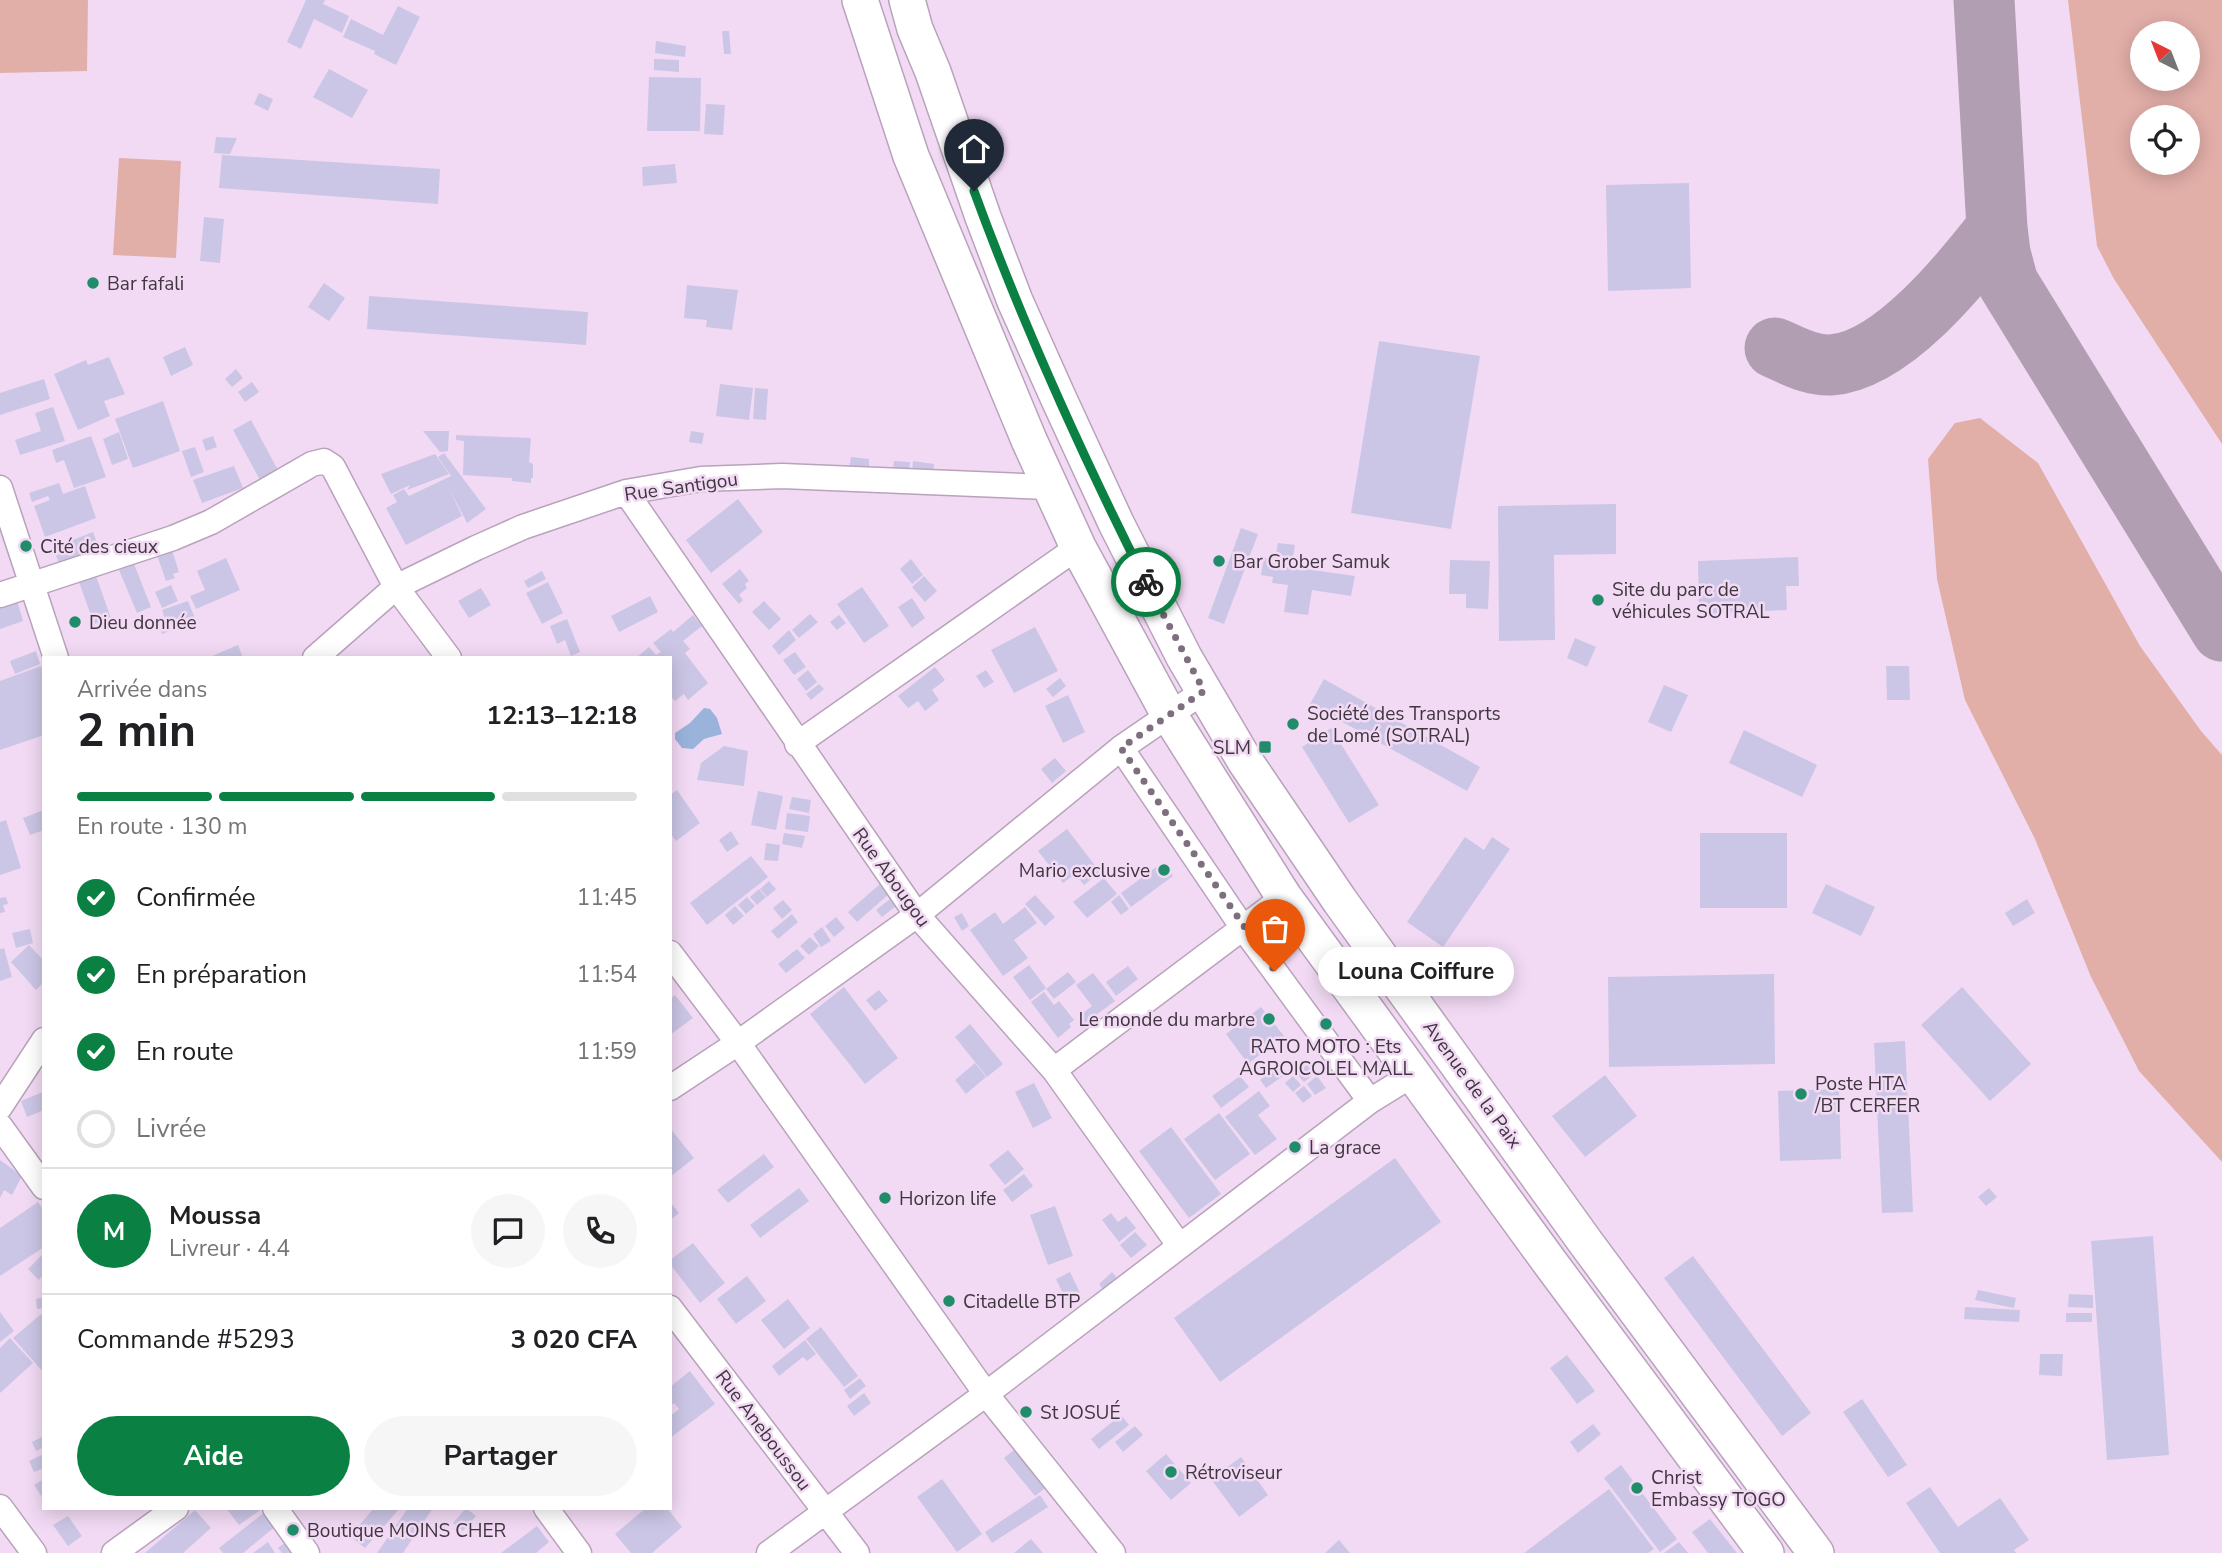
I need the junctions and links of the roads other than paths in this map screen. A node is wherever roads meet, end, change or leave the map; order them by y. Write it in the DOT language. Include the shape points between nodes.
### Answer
graph roads {
  1 [pos="860,0"];
  2 [pos="907,0"];
  3 [pos="1049,487"];
  4 [pos="0,488"];
  5 [pos="626,492"];
  6 [pos="1078,547"];
  7 [pos="30,584"];
  8 [pos="396,587"];
  9 [pos="0,595"];
  10 [pos="56,656"];
  11 [pos="317,656"];
  12 [pos="448,656"];
  13 [pos="1204,691"];
  14 [pos="1168,713"];
  15 [pos="797,744"];
  16 [pos="1121,748"];
  17 [pos="1284,897"];
  18 [pos="917,915"];
  19 [pos="1243,928"];
  20 [pos="672,956"];
  21 [pos="42,1043"];
  22 [pos="738,1043"];
  23 [pos="1054,1070"];
  24 [pos="1412,1075"];
  25 [pos="672,1086"];
  26 [pos="1370,1101"];
  27 [pos="0,1107"];
  28 [pos="0,1126"];
  29 [pos="42,1184"];
  30 [pos="1179,1245"];
  31 [pos="672,1311"];
  32 [pos="986,1394"];
  33 [pos="0,1507"];
  34 [pos="173,1510"];
  35 [pos="276,1510"];
  36 [pos="547,1510"];
  37 [pos="827,1512"];
  38 [pos="34,1553"];
  39 [pos="114,1553"];
  40 [pos="307,1553"];
  41 [pos="579,1553"];
  42 [pos="769,1553"];
  43 [pos="857,1553"];
  44 [pos="1113,1553"];
  45 [pos="1766,1553"];
  46 [pos="1816,1553"];
  1 -- 3 [label="main road" via="916,168"];
  2 -- 13 [label="main road, Avenue de la Paix" via="1016,301 1116,523"];
  3 -- 5 [label="street, Rue Santigou" via="782,476 701,480"];
  3 -- 6 [label="main road"];
  4 -- 7 [label="street"];
  5 -- 8 [label="street, Rue Santigou" via="512,532"];
  5 -- 15 [label="street, Rue Abougou"];
  6 -- 14 [label="main road"];
  6 -- 15 [label="street"];
  7 -- 8 [label="street" via="173,538 324,461 333,467"];
  7 -- 9 [label="street"];
  7 -- 10 [label="street"];
  8 -- 11 [label="street, Rue Santigou"];
  8 -- 12 [label="street"];
  13 -- 14 [label="street"];
  13 -- 46 [label="main road, Avenue de la Paix" via="1252,772 1340,901"];
  14 -- 16 [label="street"];
  14 -- 17 [label="main road"];
  15 -- 18 [label="street, Rue Abougou"];
  16 -- 18 [label="street"];
  16 -- 19 [label="street"];
  17 -- 19 [label="street"];
  17 -- 24 [label="main road"];
  18 -- 22 [label="street"];
  18 -- 23 [label="street, Rue Abougou"];
  19 -- 23 [label="street"];
  19 -- 26 [label="street"];
  20 -- 22 [label="street"];
  21 -- 27 [label="street"];
  22 -- 25 [label="street"];
  22 -- 32 [label="street"];
  23 -- 30 [label="street, Rue Abougou"];
  24 -- 26 [label="street"];
  24 -- 45 [label="main road"];
  26 -- 30 [label="street"];
  28 -- 29 [label="street"];
  30 -- 32 [label="street"];
  31 -- 37 [label="street, Rue Aneboussou"];
  32 -- 37 [label="street"];
  32 -- 44 [label="street"];
  33 -- 38 [label="street"];
  34 -- 39 [label="street"];
  35 -- 40 [label="street"];
  36 -- 41 [label="street"];
  37 -- 42 [label="street"];
  37 -- 43 [label="street, Rue Aneboussou"];
}
